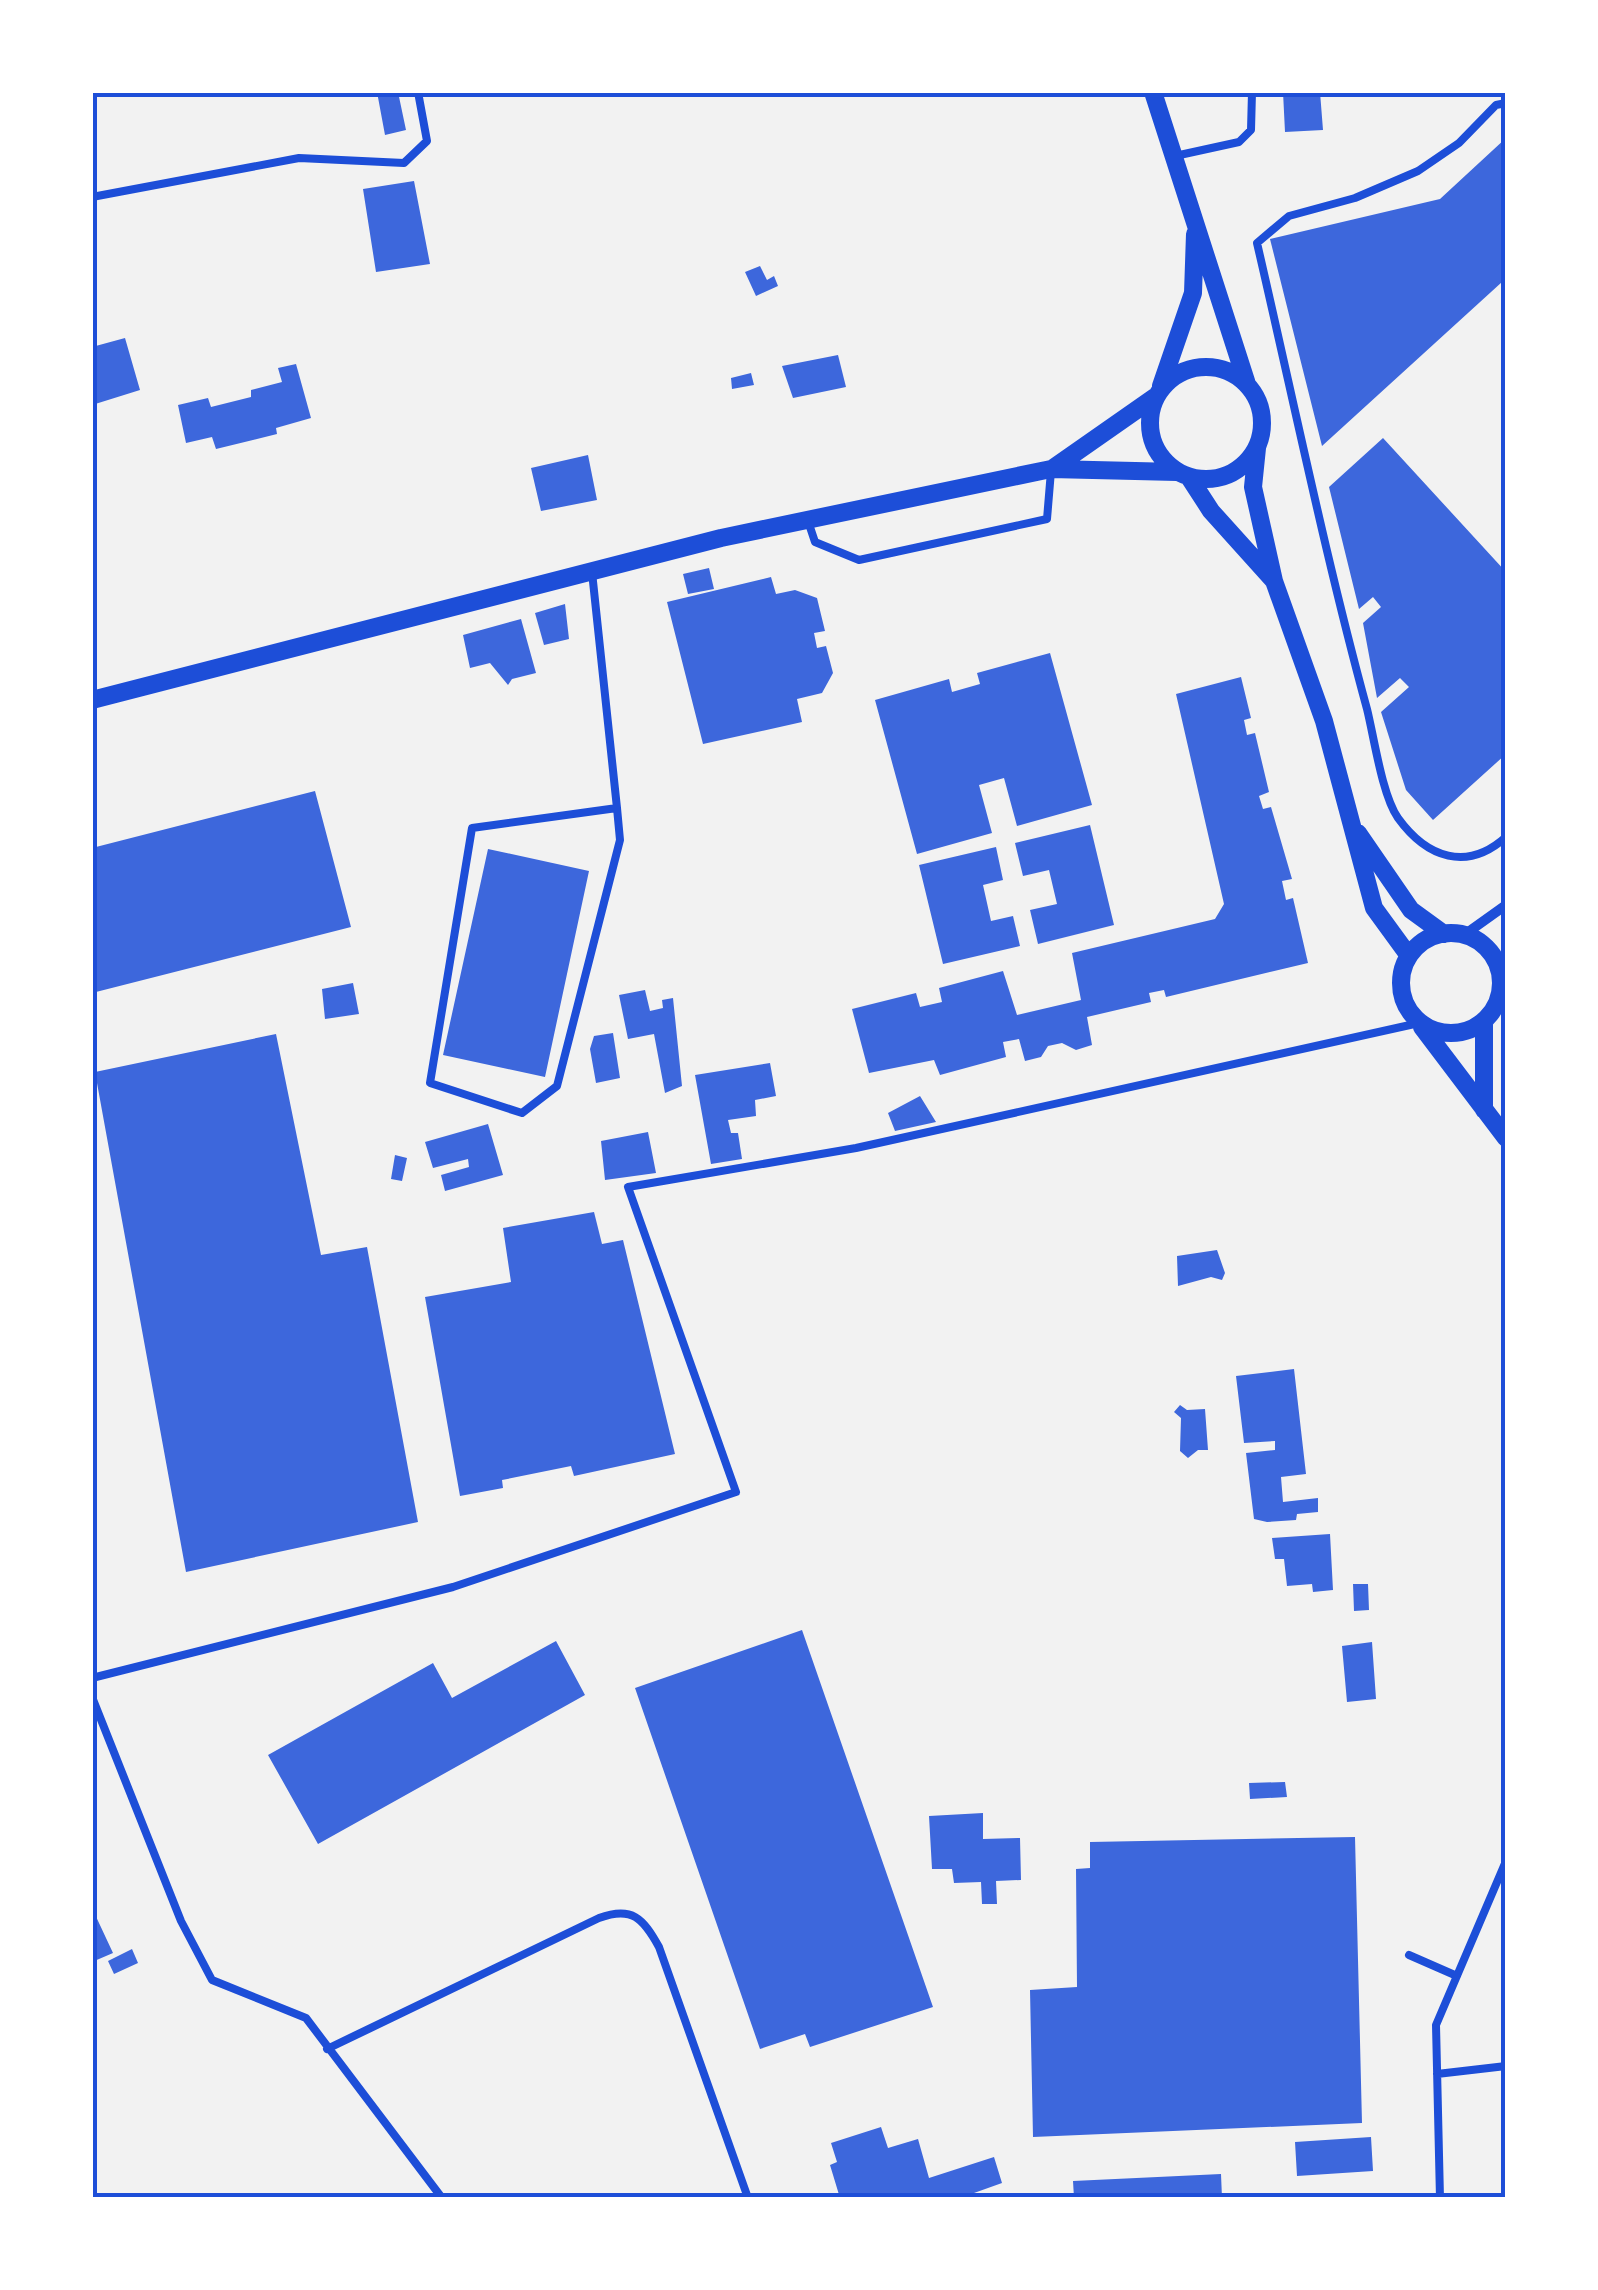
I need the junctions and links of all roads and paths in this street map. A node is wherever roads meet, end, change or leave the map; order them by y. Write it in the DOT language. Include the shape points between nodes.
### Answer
graph roads {
  1 [pos="418,92"];
  2 [pos="1153,92"];
  3 [pos="1252,92"];
  4 [pos="1506,104"];
  5 [pos="1175,156"];
  6 [pos="92,196"];
  7 [pos="1195,229"];
  8 [pos="1247,384"];
  9 [pos="1158,392"];
  10 [pos="1257,448"];
  11 [pos="1051,469"];
  12 [pos="1183,475"];
  13 [pos="808,521"];
  14 [pos="592,568"];
  15 [pos="1274,581"];
  16 [pos="92,700"];
  17 [pos="617,808"];
  18 [pos="1355,829"];
  19 [pos="1506,836"];
  20 [pos="1506,906"];
  21 [pos="1444,934"];
  22 [pos="1464,935"];
  23 [pos="1408,956"];
  24 [pos="1502,959"];
  25 [pos="1484,1022"];
  26 [pos="1419,1023"];
  27 [pos="1484,1110"];
  28 [pos="1506,1138"];
  29 [pos="92,1678"];
  30 [pos="92,1697"];
  31 [pos="1506,1861"];
  32 [pos="1409,1955"];
  33 [pos="1457,1976"];
  34 [pos="326,2049"];
  35 [pos="1506,2066"];
  36 [pos="1437,2074"];
  37 [pos="442,2198"];
  38 [pos="748,2198"];
  39 [pos="1440,2198"];
  1 -- 6 [label="lane" via="426,141 404,163 299,158"];
  2 -- 5 [label="street"];
  3 -- 5 [label="lane" via="1251,130 1239,142"];
  4 -- 19 [label="lane" via="1496,105 1459,143 1418,171 1289,216 1257,243 1395,814 1422,847 1452,857 1488,853"];
  5 -- 7 [label="street"];
  7 -- 8 [label="street"];
  7 -- 9 [label="street" via="1193,293"];
  8 -- 9 [label="street" via="1200,367"];
  8 -- 10 [label="street" via="1262,415"];
  9 -- 11 [label="street"];
  9 -- 12 [label="street" via="1150,414 1154,448"];
  10 -- 12 [label="street" via="1236,472 1220,478"];
  10 -- 15 [label="street" via="1253,486"];
  11 -- 12 [label="street"];
  11 -- 13 [label="street"];
  11 -- 13 [label="lane" via="1047,519 878,556 858,560 815,542"];
  12 -- 15 [label="street"];
  13 -- 14 [label="street"];
  14 -- 16 [label="street"];
  14 -- 17 [label="lane"];
  15 -- 18 [label="street"];
  17 -- 17 [label="lane" via="620,840 557,1086 522,1113 430,1083 472,828"];
  18 -- 21 [label="street" via="1411,910"];
  18 -- 23 [label="street" via="1374,908"];
  20 -- 22 [label="street"];
  21 -- 22 [label="street"];
  21 -- 23 [label="street"];
  22 -- 24 [label="street"];
  23 -- 26 [label="street" via="1402,999"];
  24 -- 25 [label="street" via="1500,993"];
  25 -- 26 [label="street" via="1452,1034"];
  25 -- 27 [label="street"];
  26 -- 27 [label="street"];
  26 -- 29 [label="lane" via="856,1148 628,1187 736,1492 453,1586"];
  27 -- 28 [label="street"];
  30 -- 34 [label="lane" via="181,1921 212,1980 306,2018"];
  31 -- 33 [label="lane"];
  32 -- 33 [label="lane"];
  33 -- 36 [label="lane" via="1436,2025"];
  34 -- 37 [label="lane"];
  34 -- 38 [label="lane" via="599,1918 621,1910 639,1916 659,1947"];
  35 -- 36 [label="lane"];
  36 -- 39 [label="lane"];
}
